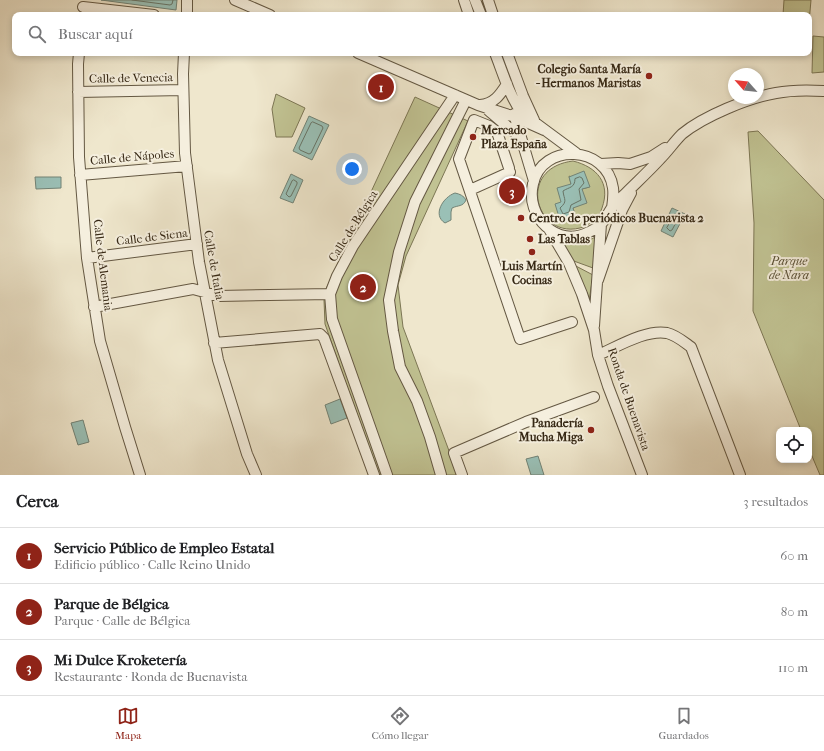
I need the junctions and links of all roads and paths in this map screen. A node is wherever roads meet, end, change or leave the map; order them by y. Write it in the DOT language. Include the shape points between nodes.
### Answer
graph roads {
  1 [pos="187,0"];
  2 [pos="235,0"];
  3 [pos="464,0"];
  4 [pos="475,0"];
  5 [pos="488,0"];
  6 [pos="83,7"];
  7 [pos="127,12"];
  8 [pos="187,12"];
  9 [pos="263,12"];
  10 [pos="468,12"];
  11 [pos="480,12"];
  12 [pos="492,12"];
  13 [pos="79,56"];
  14 [pos="184,56"];
  15 [pos="365,56"];
  16 [pos="496,56"];
  17 [pos="508,56"];
  18 [pos="507,84"];
  19 [pos="183,90"];
  20 [pos="824,91"];
  21 [pos="78,92"];
  22 [pos="455,95"];
  23 [pos="466,100"];
  24 [pos="482,106"];
  25 [pos="515,117"];
  26 [pos="535,121"];
  27 [pos="544,130"];
  28 [pos="520,137"];
  29 [pos="671,145"];
  30 [pos="576,153"];
  31 [pos="601,164"];
  32 [pos="187,166"];
  33 [pos="80,175"];
  34 [pos="640,178"];
  35 [pos="534,181"];
  36 [pos="470,190"];
  37 [pos="612,208"];
  38 [pos="601,224"];
  39 [pos="549,229"];
  40 [pos="197,244"];
  41 [pos="87,258"];
  42 [pos="598,280"];
  43 [pos="206,293"];
  44 [pos="330,294"];
  45 [pos="94,307"];
  46 [pos="572,322"];
  47 [pos="594,330"];
  48 [pos="214,342"];
  49 [pos="598,355"];
  50 [pos="594,398"];
  51 [pos="140,475"];
  52 [pos="256,475"];
  53 [pos="374,475"];
  54 [pos="387,475"];
  55 [pos="441,475"];
  56 [pos="462,475"];
  57 [pos="642,475"];
  58 [pos="740,475"];
  1 -- 8 [label="street"];
  2 -- 9 [label="street"];
  3 -- 10 [label="street"];
  4 -- 11 [label="street"];
  5 -- 12 [label="street"];
  6 -- 7 [label="street"];
  13 -- 21 [label="street, Calle de Alemania"];
  14 -- 19 [label="street, Calle de Italia"];
  15 -- 22 [label="street"];
  16 -- 18 [label="street"];
  17 -- 26 [label="street" via="522,96"];
  18 -- 24 [label="street" via="493,102"];
  18 -- 25 [label="street"];
  18 -- 26 [label="street" via="522,113"];
  19 -- 21 [label="street, Calle de Venecia"];
  19 -- 32 [label="street, Calle de Italia"];
  20 -- 29 [label="street, Ronda de Buenavista" via="780,92 745,102 692,127"];
  21 -- 33 [label="street, Calle de Alemania"];
  22 -- 23 [label="street"];
  22 -- 44 [label="street, Calle de Bélgica" via="353,246"];
  23 -- 24 [label="street"];
  23 -- 55 [label="street" via="415,202 399,252 389,300 400,367 417,402"];
  24 -- 25 [label="street"];
  24 -- 28 [label="street"];
  25 -- 27 [label="street"];
  25 -- 28 [label="street"];
  26 -- 27 [label="street"];
  27 -- 30 [label="street"];
  28 -- 35 [label="street"];
  29 -- 31 [label="street, Ronda de Buenavista" via="651,157 630,164"];
  29 -- 34 [label="street, Ronda de Buenavista"];
  30 -- 31 [label="street, Ronda de Buenavista"];
  30 -- 35 [label="street, Ronda de Buenavista" via="558,156 545,163 537,172"];
  31 -- 37 [label="street" via="613,186"];
  32 -- 33 [label="street, Calle de Nápoles"];
  32 -- 40 [label="street, Calle de Italia"];
  33 -- 41 [label="street, Calle de Alemania"];
  34 -- 37 [label="street, Ronda de Buenavista"];
  34 -- 42 [label="street, Ronda de Buenavista" via="622,210"];
  35 -- 39 [label="street, Ronda de Buenavista" via="531,196 533,207 536,215"];
  36 -- 36 [label="street" via="510,170 502,135 474,120 460,159"];
  36 -- 46 [label="street" via="520,339"];
  37 -- 38 [label="street, Ronda de Buenavista"];
  38 -- 39 [label="street, Ronda de Buenavista" via="590,232 576,236 566,236"];
  38 -- 42 [label="street, Ronda de Buenavista"];
  39 -- 47 [label="street, Ronda de Buenavista" via="582,294"];
  40 -- 41 [label="street, Calle de Siena"];
  40 -- 43 [label="street, Calle de Italia"];
  41 -- 45 [label="street, Calle de Alemania"];
  42 -- 47 [label="street, Ronda de Buenavista"];
  43 -- 44 [label="street" via="219,296"];
  43 -- 45 [label="street" via="194,289"];
  43 -- 48 [label="street, Calle de Italia"];
  44 -- 54 [label="street, Calle de Bélgica" via="332,319"];
  45 -- 51 [label="street, Calle de Alemania" via="100,341"];
  47 -- 49 [label="street, Ronda de Buenavista"];
  48 -- 52 [label="street, Calle de Italia" via="247,454"];
  48 -- 53 [label="street" via="320,334 324,338"];
  49 -- 57 [label="street, Ronda de Buenavista"];
  49 -- 58 [label="street" via="655,332 668,333 691,347"];
  50 -- 56 [label="street" via="526,422 454,453"];
}
